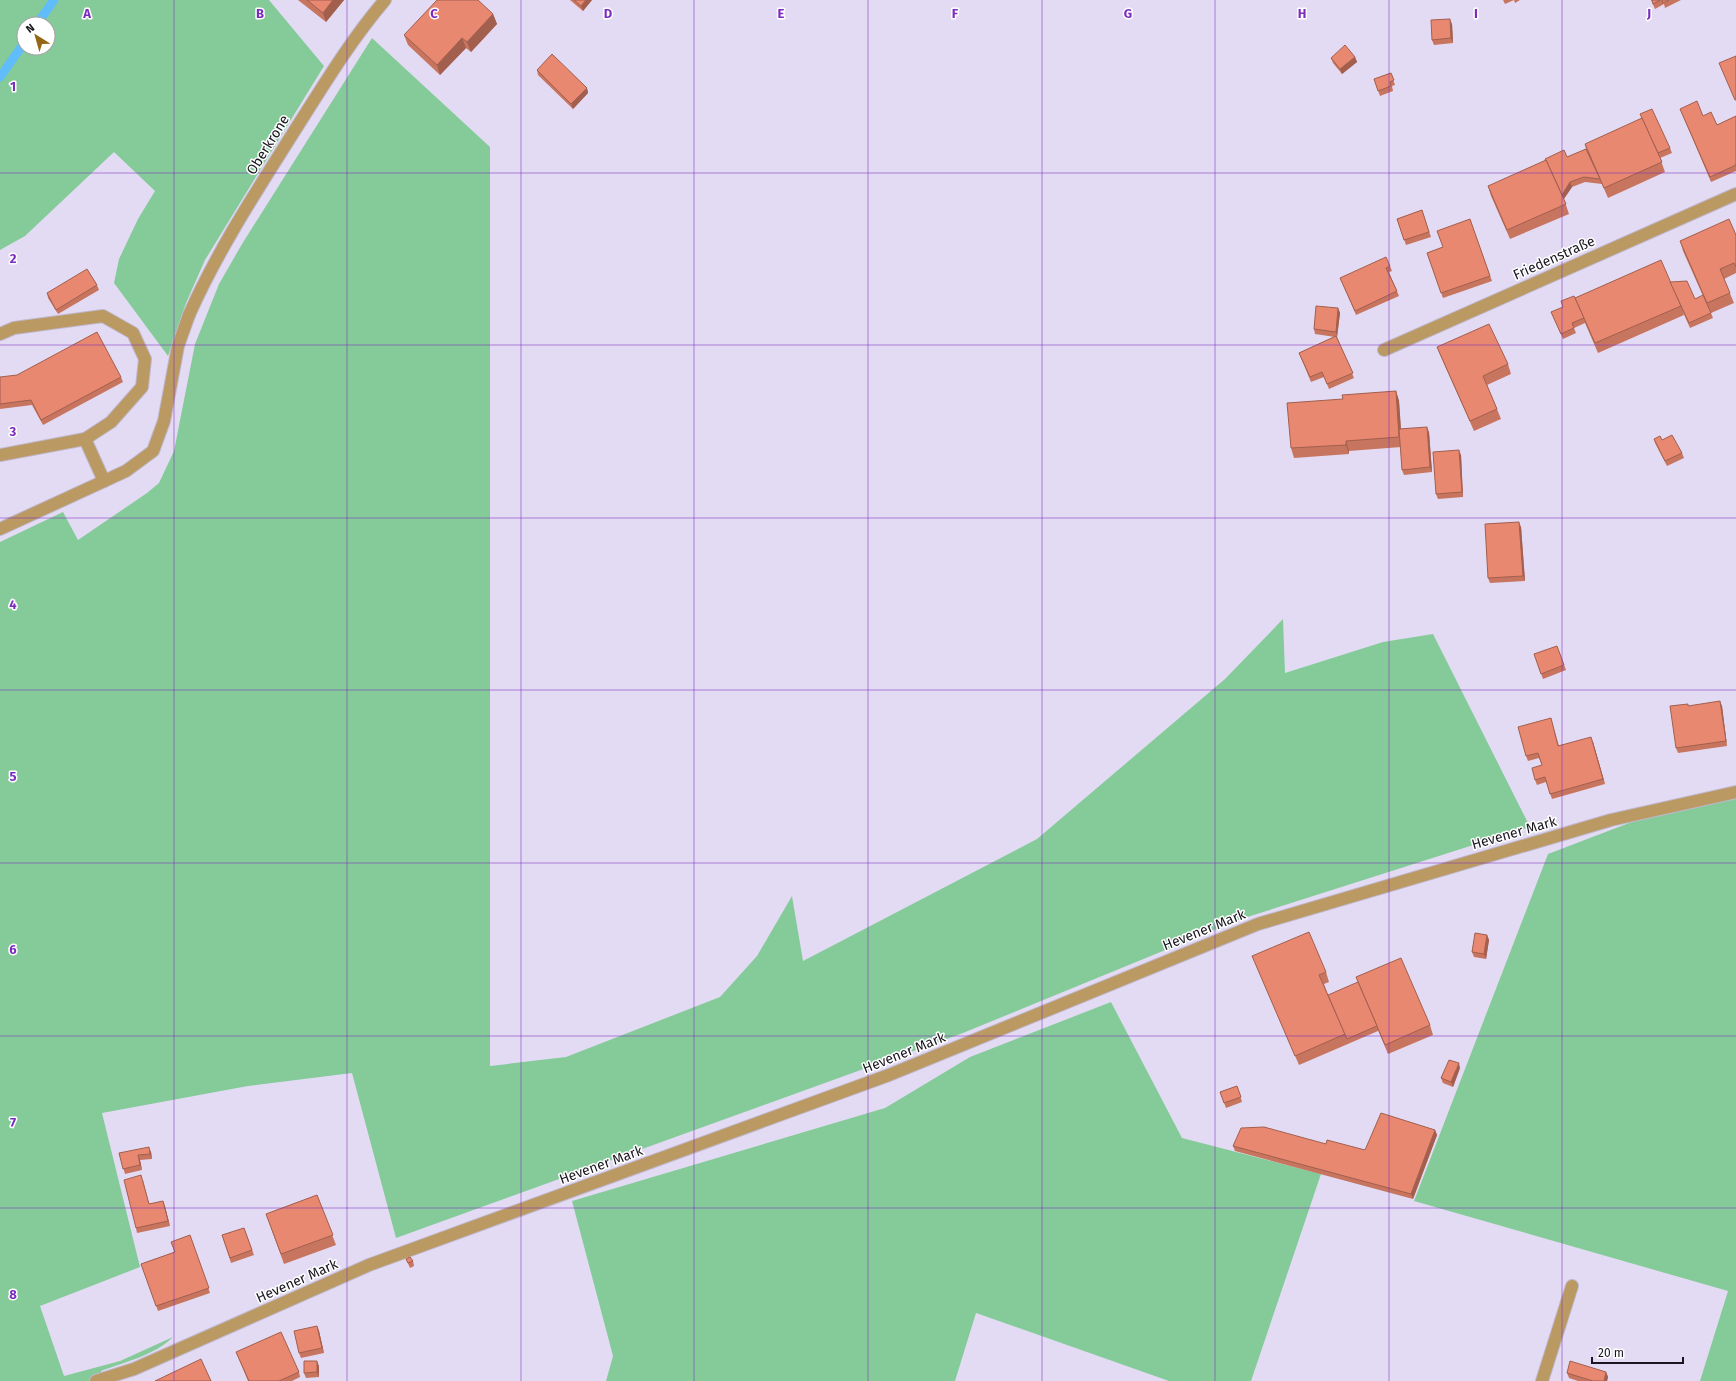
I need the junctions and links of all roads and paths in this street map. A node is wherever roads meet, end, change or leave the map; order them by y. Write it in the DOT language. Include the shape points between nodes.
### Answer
graph roads {
  1 [pos="385,0"];
  2 [pos="1736,194"];
  3 [pos="0,334"];
  4 [pos="1384,350"];
  5 [pos="85,439"];
  6 [pos="0,455"];
  7 [pos="104,481"];
  8 [pos="0,529"];
  9 [pos="1736,792"];
  10 [pos="1572,1286"];
  11 [pos="96,1381"];
  12 [pos="1542,1381"];
  1 -- 7 [label="street, Oberkrone" via="330,76 220,251 189,314 178,346 164,421 153,451 126,471"];
  2 -- 4 [label="street, Friedenstraße"];
  3 -- 5 [label="street" via="29,326 103,316 133,333 145,359 142,387 111,422"];
  5 -- 6 [label="street"];
  5 -- 7 [label="street"];
  7 -- 8 [label="street, Oberkrone"];
  9 -- 11 [label="street, Hevener Mark" via="1611,820 1258,924 889,1075 369,1265 134,1369"];
  10 -- 12 [label="street"];
}
